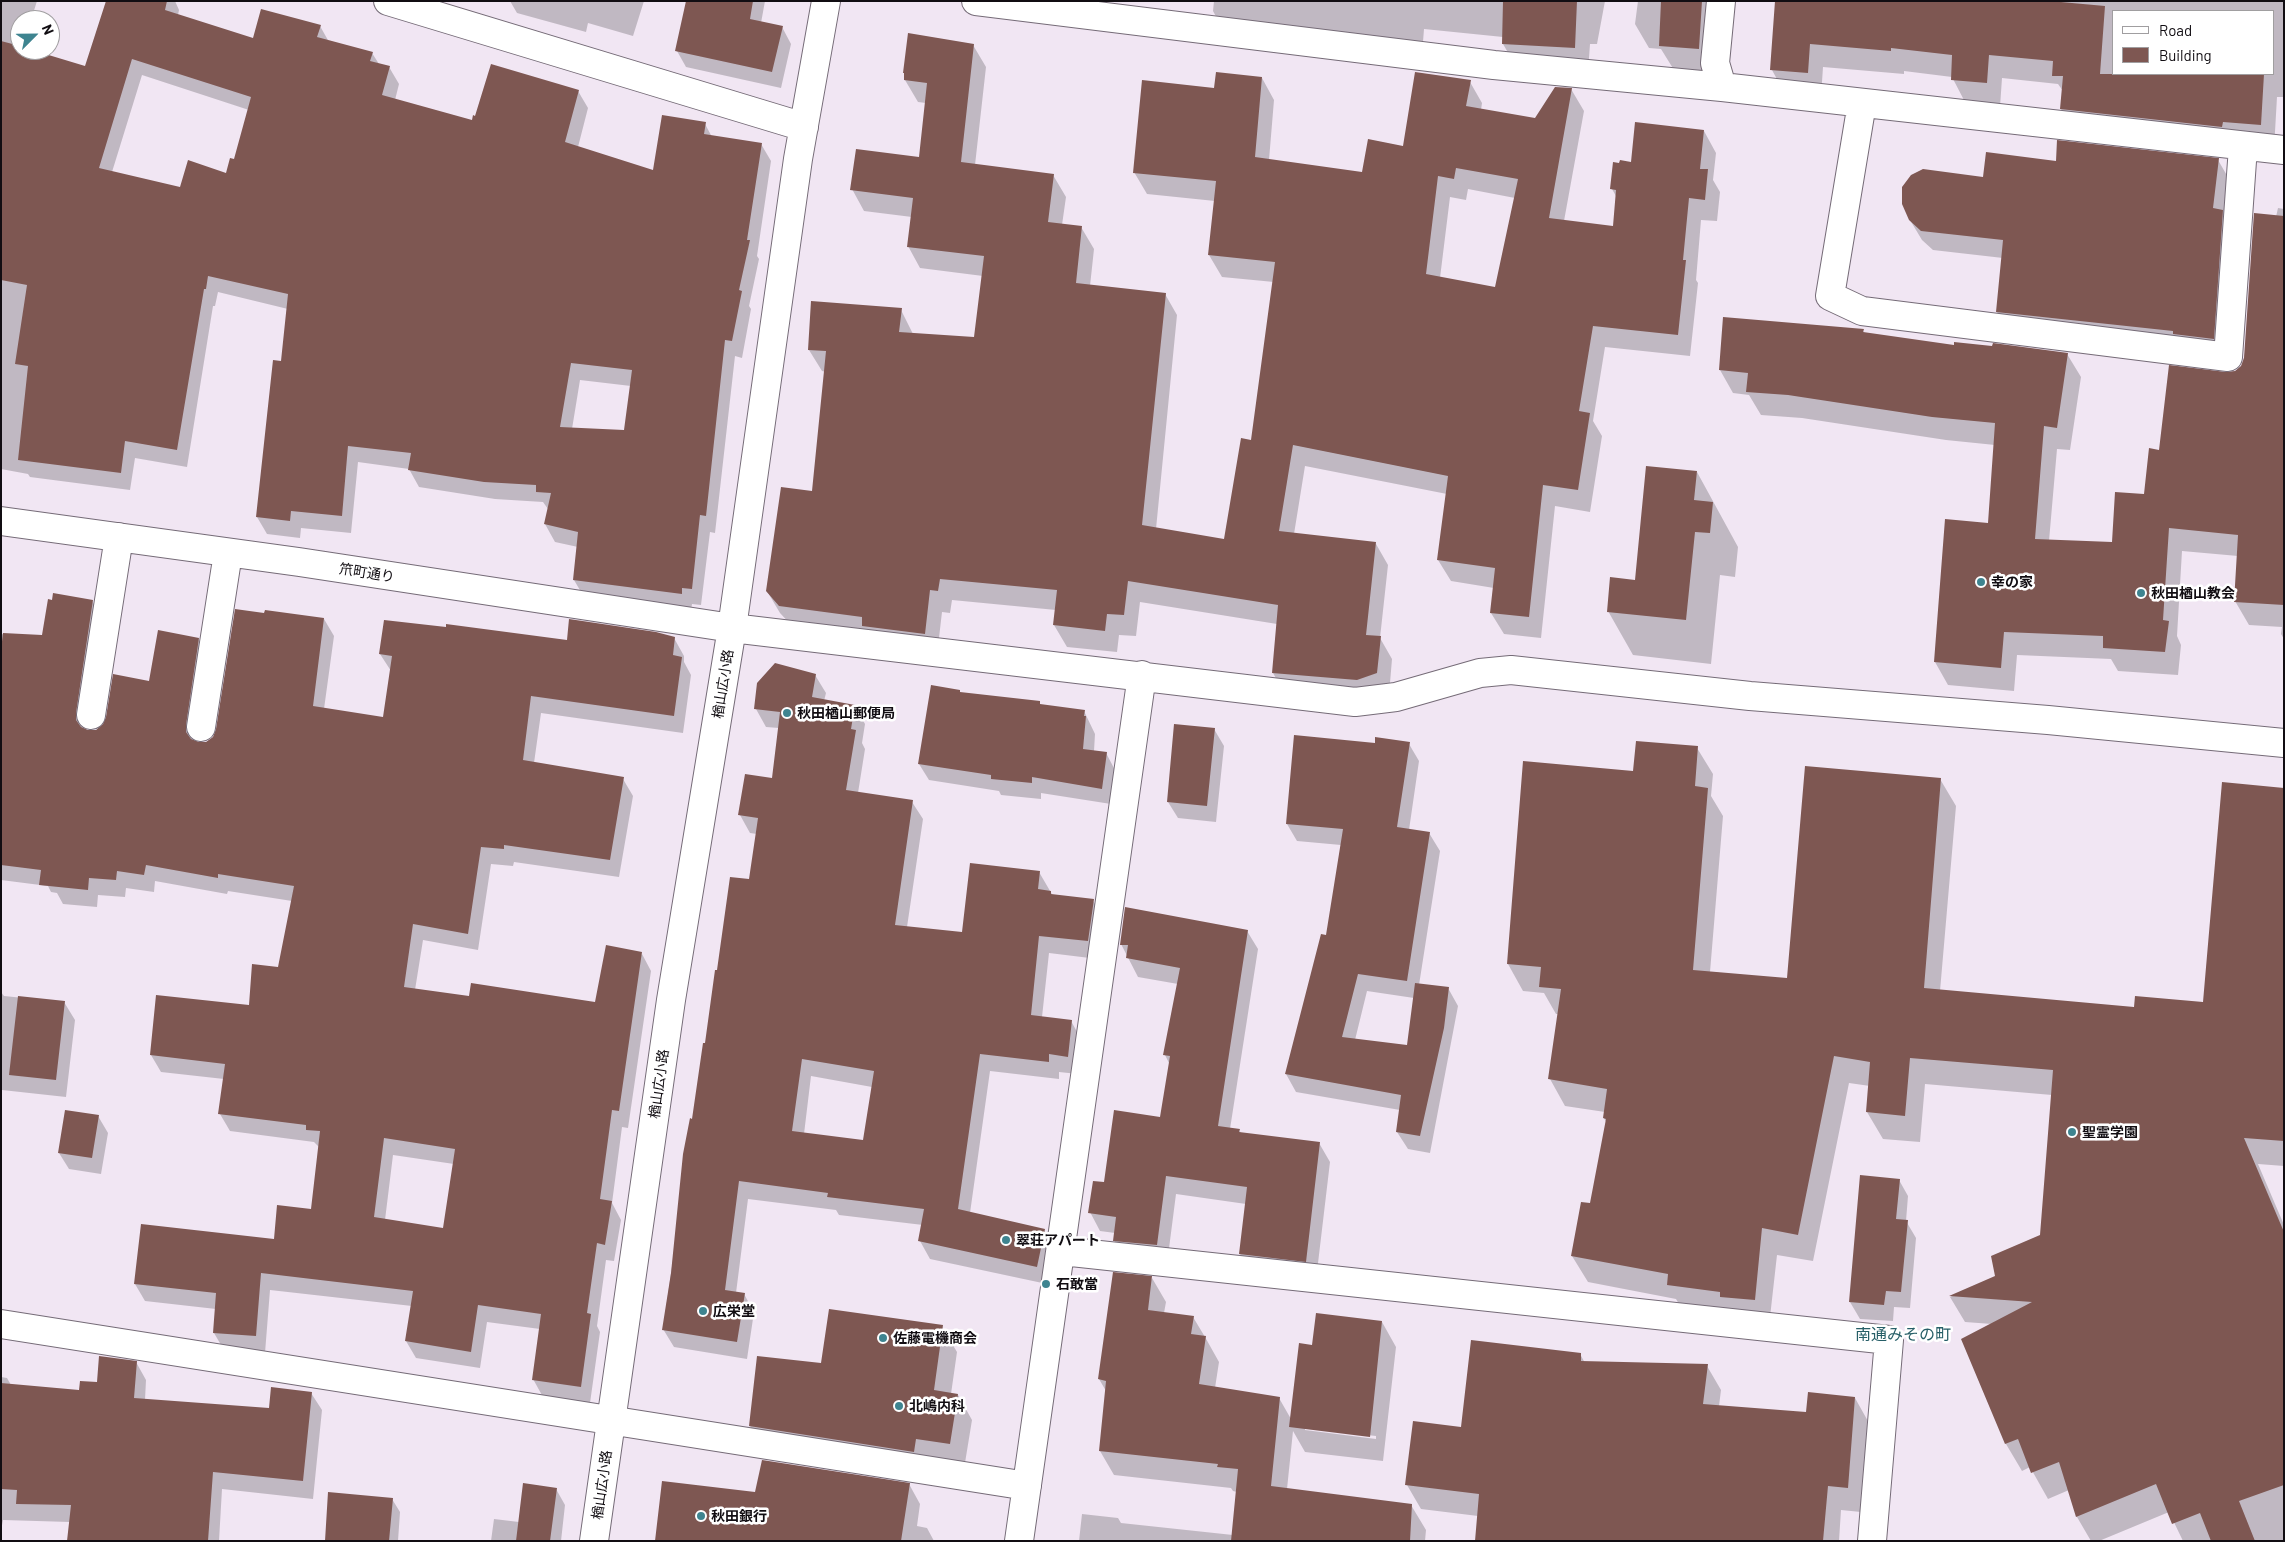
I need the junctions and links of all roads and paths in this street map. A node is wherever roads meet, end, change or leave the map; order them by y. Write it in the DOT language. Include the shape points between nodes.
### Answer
graph roads {
  1 [pos="388,1"];
  2 [pos="826,1"];
  3 [pos="976,1"];
  4 [pos="1721,1"];
  5 [pos="1722,87"];
  6 [pos="1862,103"];
  7 [pos="804,127"];
  8 [pos="2243,146"];
  9 [pos="2284,150"];
  10 [pos="1,520"];
  11 [pos="119,537"];
  12 [pos="228,553"];
  13 [pos="732,628"];
  14 [pos="1142,675"];
  15 [pos="91,715"];
  16 [pos="201,727"];
  17 [pos="2284,743"];
  18 [pos="1062,1251"];
  19 [pos="1,1324"];
  20 [pos="612,1422"];
  21 [pos="1027,1486"];
  22 [pos="594,1541"];
  23 [pos="1019,1541"];
  24 [pos="1872,1541"];
  1 -- 7 [label="street"];
  2 -- 7 [label="street, 楢山広小路"];
  3 -- 5 [label="street" via="1484,64"];
  4 -- 5 [label="street" via="1715,63"];
  5 -- 6 [label="street"];
  6 -- 8 [label="street"];
  6 -- 8 [label="street" via="1830,296 1862,311 2228,357"];
  7 -- 13 [label="street, 楢山広小路"];
  8 -- 9 [label="street"];
  10 -- 11 [label="street, 笊町通り"];
  11 -- 12 [label="street, 笊町通り"];
  11 -- 15 [label="street"];
  12 -- 13 [label="street, 笊町通り"];
  12 -- 16 [label="street"];
  13 -- 14 [label="street, 笊町通り"];
  13 -- 20 [label="street, 楢山広小路" via="670,1000"];
  14 -- 17 [label="street, 笊町通り" via="1355,702 1396,697 1480,673 1510,670 1750,696"];
  14 -- 18 [label="street"];
  18 -- 21 [label="street"];
  18 -- 24 [label="street" via="1889,1340"];
  19 -- 20 [label="street"];
  20 -- 21 [label="street"];
  20 -- 22 [label="street, 楢山広小路"];
  21 -- 23 [label="street"];
}
